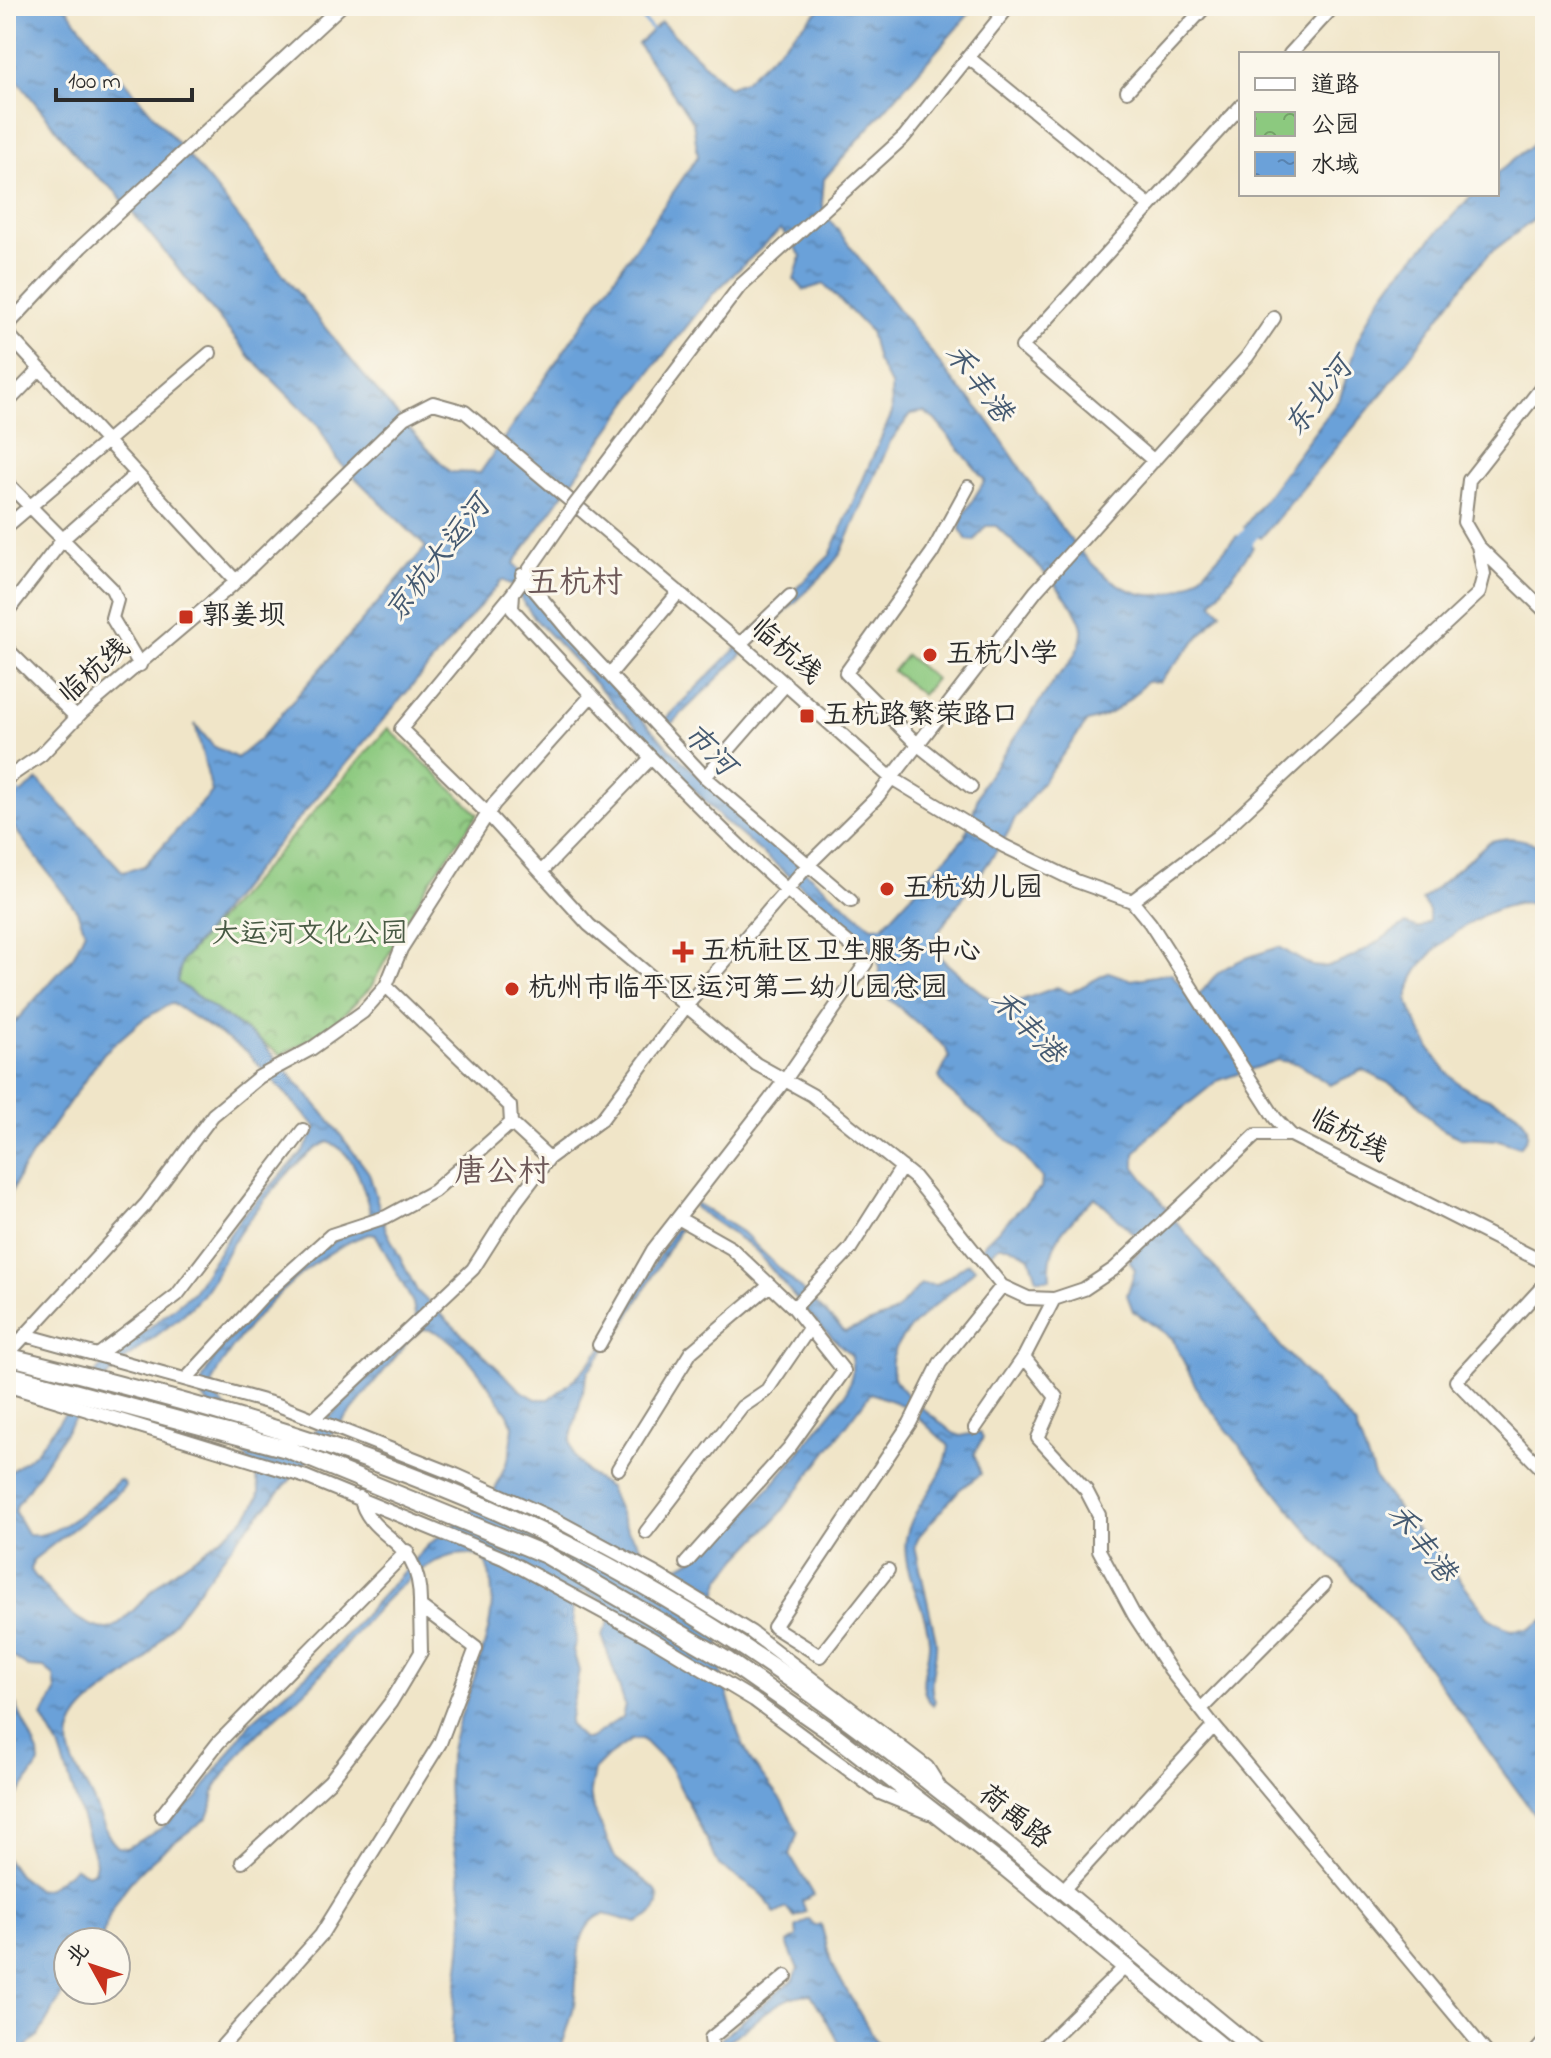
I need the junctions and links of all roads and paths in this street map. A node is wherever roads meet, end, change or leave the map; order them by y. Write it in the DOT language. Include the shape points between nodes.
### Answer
graph roads {
  1 [pos="341,6"];
  2 [pos="1009,6"];
  3 [pos="1206,6"];
  4 [pos="1334,6"];
  5 [pos="1292,52"];
  6 [pos="969,58"];
  7 [pos="1127,91"];
  8 [pos="1239,108"];
  9 [pos="1149,205"];
  10 [pos="1274,318"];
  11 [pos="6,330"];
  12 [pos="210,353"];
  13 [pos="39,370"];
  14 [pos="1545,383"];
  15 [pos="6,404"];
  16 [pos="103,440"];
  17 [pos="1154,461"];
  18 [pos="135,475"];
  19 [pos="6,482"];
  20 [pos="968,487"];
  21 [pos="31,505"];
  22 [pos="6,527"];
  23 [pos="64,538"];
  24 [pos="1478,546"];
  25 [pos="522,576"];
  26 [pos="236,581"];
  27 [pos="679,592"];
  28 [pos="513,593"];
  29 [pos="790,596"];
  30 [pos="1545,611"];
  31 [pos="6,613"];
  32 [pos="6,648"];
  33 [pos="744,648"];
  34 [pos="140,665"];
  35 [pos="610,674"];
  36 [pos="786,684"];
  37 [pos="591,696"];
  38 [pos="77,718"];
  39 [pos="917,744"];
  40 [pos="651,758"];
  41 [pos="705,777"];
  42 [pos="890,777"];
  43 [pos="6,779"];
  44 [pos="971,787"];
  45 [pos="487,813"];
  46 [pos="809,864"];
  47 [pos="541,872"];
  48 [pos="786,891"];
  49 [pos="851,901"];
  50 [pos="1132,901"];
  51 [pos="386,986"];
  52 [pos="687,1005"];
  53 [pos="785,1080"];
  54 [pos="511,1123"];
  55 [pos="303,1130"];
  56 [pos="1291,1135"];
  57 [pos="549,1158"];
  58 [pos="902,1167"];
  59 [pos="678,1218"];
  60 [pos="1545,1263"];
  61 [pos="1545,1284"];
  62 [pos="770,1285"];
  63 [pos="1002,1286"];
  64 [pos="1054,1299"];
  65 [pos="794,1308"];
  66 [pos="810,1327"];
  67 [pos="25,1335"];
  68 [pos="599,1345"];
  69 [pos="6,1356"];
  70 [pos="103,1357"];
  71 [pos="1024,1357"];
  72 [pos="6,1374"];
  73 [pos="186,1379"];
  74 [pos="6,1385"];
  75 [pos="318,1421"];
  76 [pos="975,1428"];
  77 [pos="618,1469"];
  78 [pos="1545,1472"];
  79 [pos="360,1497"];
  80 [pos="646,1532"];
  81 [pos="407,1551"];
  82 [pos="686,1563"];
  83 [pos="888,1570"];
  84 [pos="1324,1585"];
  85 [pos="420,1606"];
  86 [pos="730,1628"];
  87 [pos="1201,1709"];
  88 [pos="1214,1726"];
  89 [pos="161,1816"];
  90 [pos="939,1816"];
  91 [pos="242,1862"];
  92 [pos="1062,1891"];
  93 [pos="1125,1967"];
  94 [pos="786,1976"];
  95 [pos="1545,2044"];
  96 [pos="217,2052"];
  97 [pos="713,2052"];
  98 [pos="1038,2052"];
  99 [pos="1228,2052"];
  100 [pos="1257,2052"];
  101 [pos="1486,2052"];
  102 [pos="1538,2052"];
  1 -- 11 [label="street" via="81,247"];
  2 -- 6 [label="street"];
  3 -- 7 [label="street"];
  4 -- 5 [label="street"];
  6 -- 9 [label="street"];
  6 -- 25 [label="street, bridge" via="904,137 740,286"];
  8 -- 9 [label="street"];
  9 -- 17 [label="street" via="1022,347"];
  10 -- 17 [label="street" via="1247,357"];
  11 -- 13 [label="street"];
  12 -- 16 [label="street"];
  13 -- 15 [label="street"];
  13 -- 16 [label="street"];
  14 -- 24 [label="street" via="1469,480 1464,522"];
  16 -- 18 [label="street"];
  16 -- 21 [label="street"];
  17 -- 39 [label="street" via="1047,579"];
  18 -- 23 [label="street"];
  18 -- 26 [label="street"];
  19 -- 21 [label="street"];
  20 -- 39 [label="street" via="923,566 846,673"];
  21 -- 22 [label="street"];
  21 -- 23 [label="street"];
  23 -- 31 [label="street"];
  23 -- 34 [label="street" via="112,589 117,600 112,618"];
  24 -- 30 [label="street"];
  24 -- 50 [label="street" via="1484,574 1479,593 1218,836"];
  25 -- 28 [label="street"];
  25 -- 35 [label="street"];
  26 -- 27 [label="street, 临杭线" via="404,418 433,403 465,412"];
  26 -- 34 [label="street, 临杭线"];
  27 -- 33 [label="street, 临杭线"];
  27 -- 35 [label="street"];
  28 -- 37 [label="street" via="512,609"];
  28 -- 45 [label="street" via="401,729"];
  29 -- 33 [label="street"];
  32 -- 38 [label="street"];
  33 -- 36 [label="street, 临杭线"];
  34 -- 38 [label="street, 临杭线"];
  35 -- 41 [label="street"];
  36 -- 41 [label="street"];
  36 -- 42 [label="street, 临杭线"];
  37 -- 40 [label="street"];
  37 -- 45 [label="street"];
  38 -- 43 [label="street, 临杭线" via="41,755"];
  39 -- 42 [label="street"];
  39 -- 44 [label="street"];
  40 -- 47 [label="street"];
  40 -- 48 [label="street"];
  41 -- 46 [label="street"];
  42 -- 46 [label="street" via="877,797"];
  42 -- 50 [label="street, 临杭线" via="1004,846"];
  45 -- 47 [label="street"];
  45 -- 51 [label="street" via="401,949"];
  46 -- 48 [label="street"];
  46 -- 49 [label="street"];
  47 -- 52 [label="street" via="589,925"];
  48 -- 52 [label="street"];
  48 -- 53 [label="street" via="866,963"];
  50 -- 56 [label="street, 临杭线"];
  51 -- 54 [label="street" via="510,1106"];
  51 -- 67 [label="street" via="363,1012 259,1077 213,1115 146,1204"];
  52 -- 53 [label="street" via="756,1064"];
  52 -- 57 [label="street" via="602,1119"];
  53 -- 58 [label="street" via="812,1095"];
  53 -- 59 [label="street"];
  54 -- 57 [label="street"];
  54 -- 73 [label="street" via="434,1191 386,1217 331,1235 262,1297"];
  55 -- 70 [label="street" via="177,1295"];
  56 -- 60 [label="street, 临杭线"];
  56 -- 64 [label="street" via="1256,1135 1114,1269 1084,1289"];
  57 -- 75 [label="street" via="473,1269"];
  58 -- 63 [label="street"];
  58 -- 65 [label="street" via="850,1249"];
  59 -- 62 [label="street" via="731,1248"];
  59 -- 68 [label="street" via="653,1250"];
  61 -- 78 [label="street" via="1456,1381"];
  62 -- 65 [label="street"];
  62 -- 77 [label="street" via="691,1352"];
  63 -- 64 [label="street" via="1028,1298"];
  63 -- 83 [label="street" via="940,1363 910,1423 774,1627 820,1656"];
  64 -- 71 [label="street"];
  65 -- 66 [label="street"];
  66 -- 80 [label="street" via="767,1390 742,1407"];
  66 -- 82 [label="street" via="844,1371 789,1448"];
  67 -- 69 [label="street"];
  67 -- 70 [label="street"];
  69 -- 86 [label="main road, 荷禹路" via="244,1417 345,1450 561,1541"];
  70 -- 73 [label="street"];
  71 -- 76 [label="street"];
  71 -- 87 [label="street" via="1056,1397 1038,1438 1086,1490 1099,1515 1099,1550 1134,1615"];
  72 -- 90 [label="main road, 荷禹路" via="287,1449 546,1555 728,1661"];
  73 -- 75 [label="street"];
  74 -- 79 [label="street"];
  75 -- 86 [label="street" via="556,1520"];
  79 -- 81 [label="street" via="364,1513"];
  79 -- 90 [label="street" via="503,1558 649,1637 754,1700 880,1793"];
  81 -- 85 [label="street"];
  81 -- 89 [label="street" via="218,1743"];
  84 -- 87 [label="street"];
  85 -- 91 [label="street" via="421,1652 391,1702 330,1781"];
  85 -- 96 [label="street" via="476,1648 440,1743 321,1935"];
  86 -- 92 [label="main road, 荷禹路"];
  87 -- 88 [label="street"];
  88 -- 92 [label="street"];
  88 -- 101 [label="street"];
  90 -- 93 [label="main road, 荷禹路"];
  92 -- 100 [label="main road, 荷禹路"];
  93 -- 98 [label="street"];
  93 -- 99 [label="main road, 荷禹路"];
  94 -- 97 [label="street" via="711,2038"];
  95 -- 102 [label="main road"];
}
